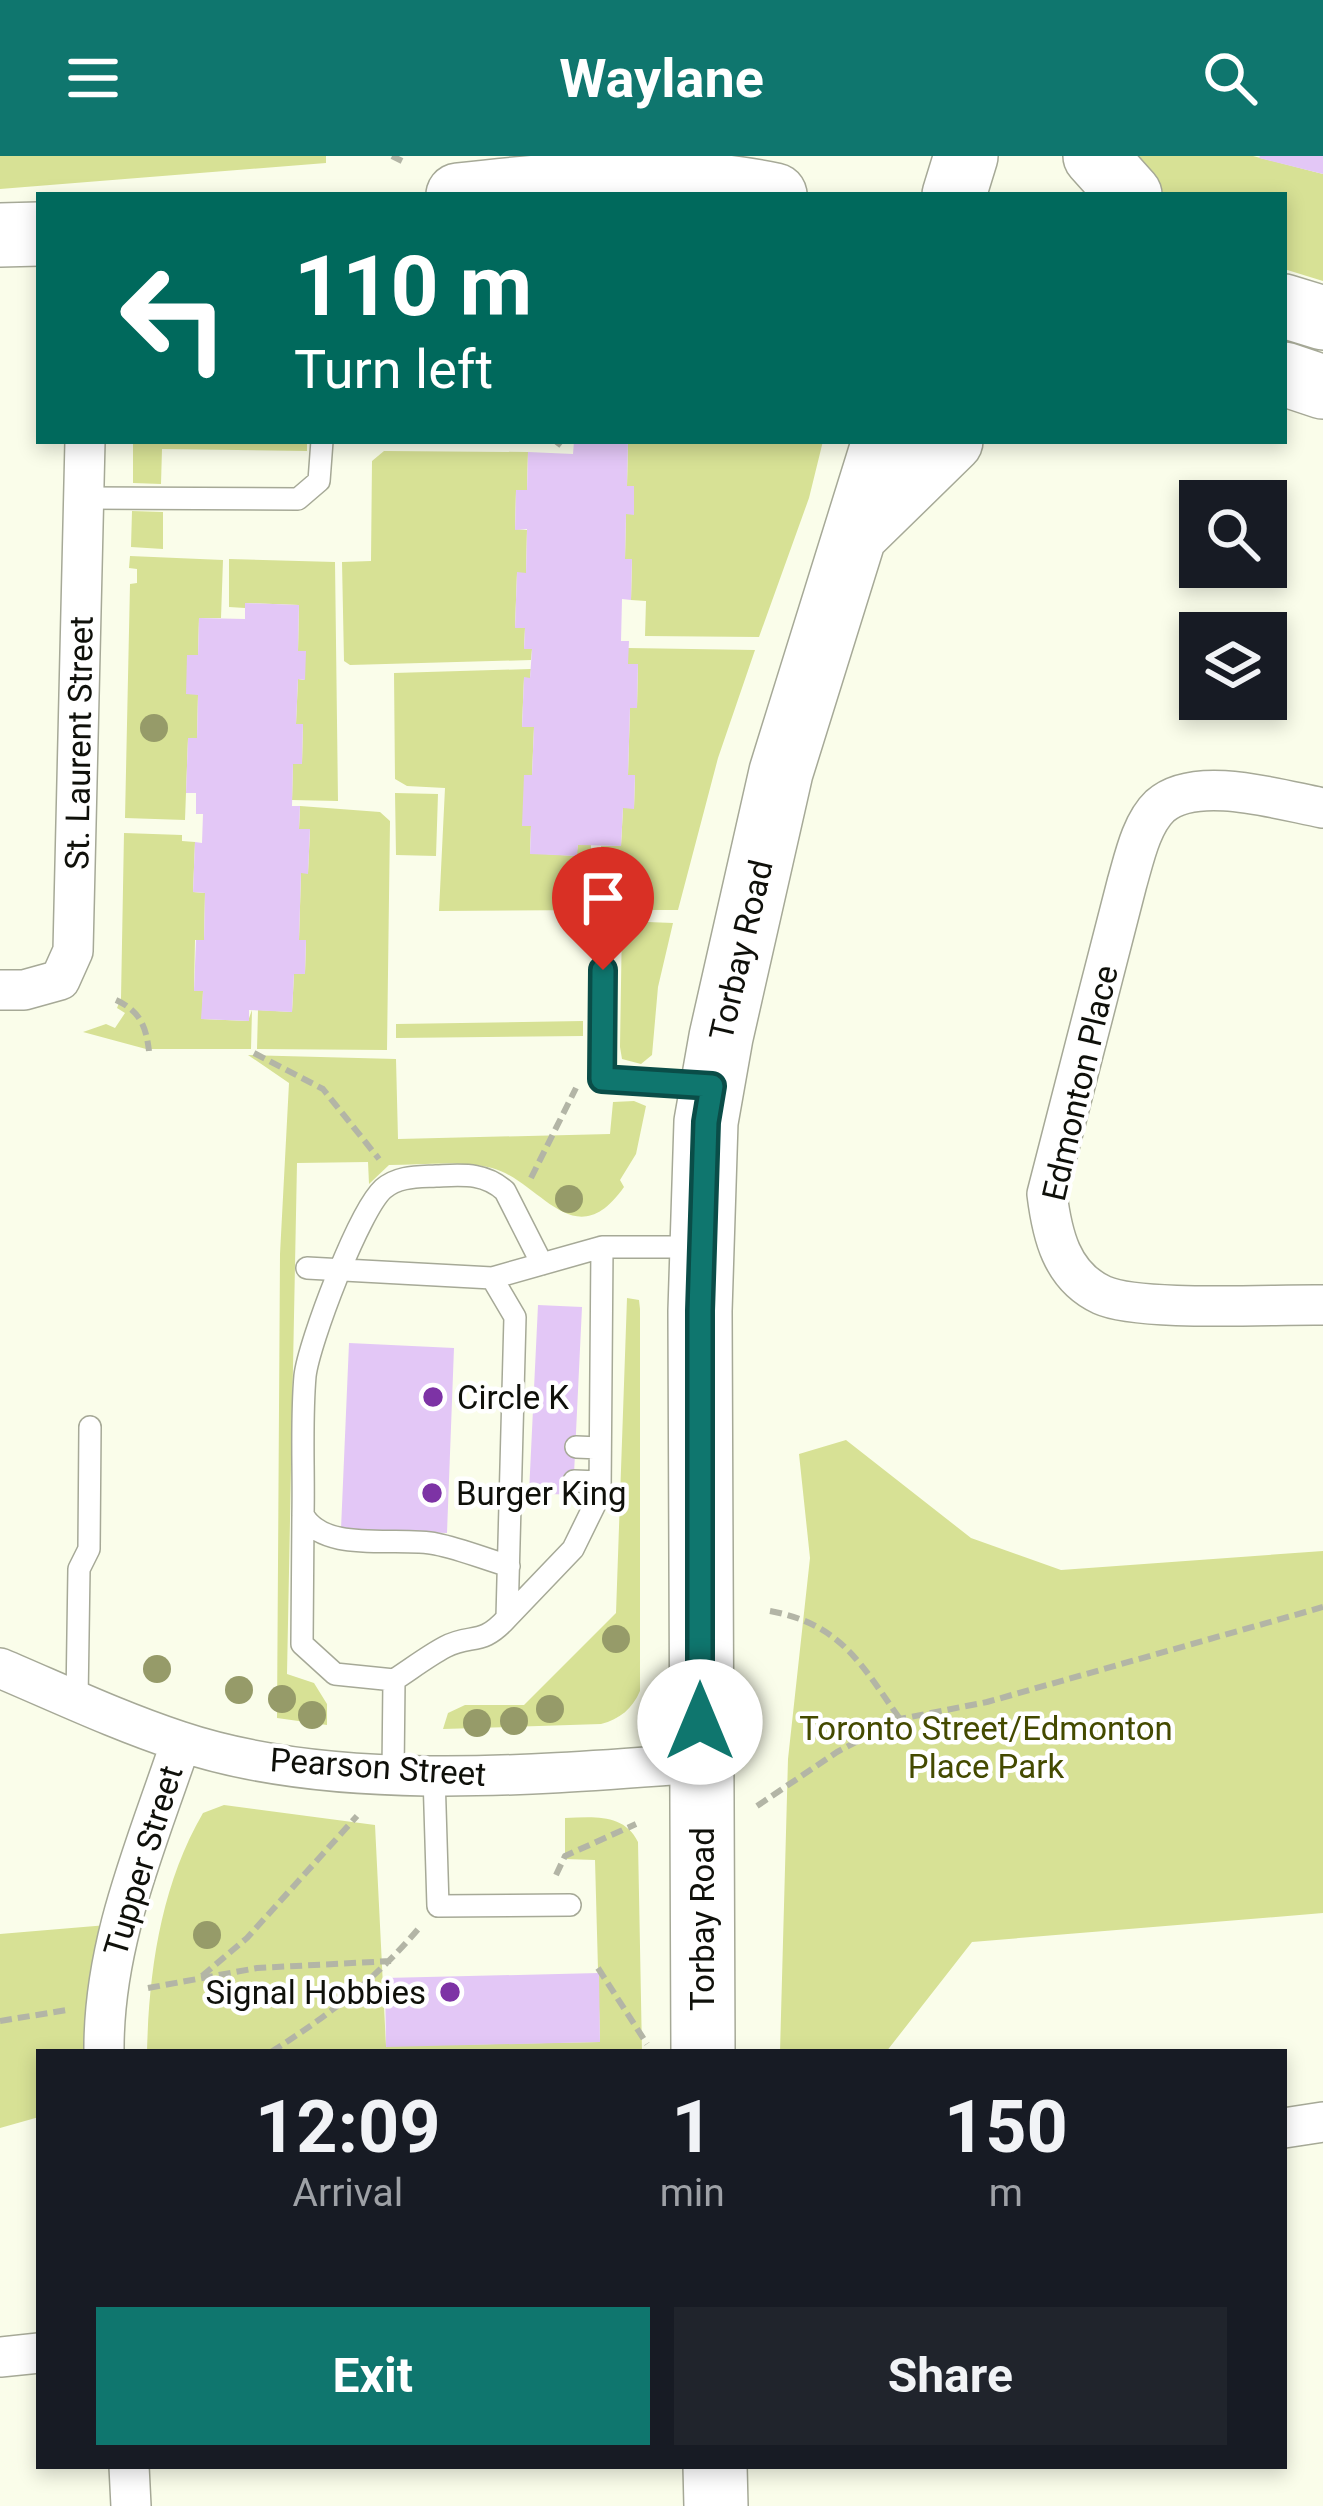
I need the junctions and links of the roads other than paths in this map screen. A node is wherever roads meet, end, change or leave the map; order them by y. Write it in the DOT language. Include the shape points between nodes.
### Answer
graph roads {
  1 [pos="966,156"];
  2 [pos="1095,156"];
  3 [pos="701,177"];
  4 [pos="486,192"];
  5 [pos="763,192"];
  6 [pos="955,192"];
  7 [pos="1127,192"];
  8 [pos="36,234"];
  9 [pos="0,235"];
  10 [pos="1287,307"];
  11 [pos="1323,318"];
  12 [pos="1287,375"];
  13 [pos="1323,387"];
  14 [pos="85,444"];
  15 [pos="322,444"];
  16 [pos="851,444"];
  17 [pos="883,444"];
  18 [pos="948,444"];
  19 [pos="84,499"];
  20 [pos="860,530"];
  21 [pos="1323,808"];
  22 [pos="603,970"];
  23 [pos="0,990"];
  24 [pos="712,1086"];
  25 [pos="602,1247"];
  26 [pos="702,1247"];
  27 [pos="542,1264"];
  28 [pos="307,1268"];
  29 [pos="342,1270"];
  30 [pos="492,1278"];
  31 [pos="1323,1305"];
  32 [pos="578,1406"];
  33 [pos="601,1407"];
  34 [pos="90,1427"];
  35 [pos="575,1447"];
  36 [pos="600,1448"];
  37 [pos="574,1481"];
  38 [pos="600,1482"];
  39 [pos="304,1515"];
  40 [pos="509,1566"];
  41 [pos="507,1618"];
  42 [pos="0,1668"];
  43 [pos="394,1680"];
  44 [pos="77,1700"];
  45 [pos="181,1742"];
  46 [pos="700,1763"];
  47 [pos="393,1773"];
  48 [pos="434,1775"];
  49 [pos="570,1906"];
  50 [pos="675,2048"];
  51 [pos="104,2049"];
  52 [pos="1323,2122"];
  53 [pos="1287,2128"];
  54 [pos="36,2353"];
  55 [pos="0,2357"];
  56 [pos="129,2469"];
  57 [pos="715,2469"];
  58 [pos="131,2506"];
  59 [pos="716,2506"];
  1 -- 6 [label="main road"];
  2 -- 7 [label="main road"];
  3 -- 4 [label="main road"];
  3 -- 5 [label="main road"];
  8 -- 9 [label="main road"];
  10 -- 11 [label="main road"];
  12 -- 13 [label="main road"];
  14 -- 19 [label="street, St. Laurent Street"];
  15 -- 19 [label="lane" via="320,481 298,499"];
  16 -- 20 [label="main road"];
  17 -- 20 [label="main road, Torbay Road"];
  18 -- 20 [label="main road"];
  19 -- 23 [label="street, St. Laurent Street" via="73,951 60,980"];
  20 -- 24 [label="main road, Torbay Road" via="782,772"];
  21 -- 31 [label="street, Edmonton Place" via="1191,791 1160,806 1127,883 1047,1194 1052,1237 1070,1270 1102,1295 1158,1304"];
  22 -- 24 [label="lane" via="602,1079"];
  24 -- 26 [label="main road, Torbay Road"];
  25 -- 26 [label="lane"];
  25 -- 27 [label="lane"];
  25 -- 33 [label="lane" via="590,1366"];
  26 -- 46 [label="main road, Torbay Road"];
  27 -- 29 [label="lane" via="496,1183 470,1174 391,1183 364,1214"];
  27 -- 30 [label="lane"];
  28 -- 29 [label="lane"];
  29 -- 30 [label="lane"];
  29 -- 39 [label="lane" via="305,1372"];
  30 -- 40 [label="lane" via="526,1318"];
  32 -- 33 [label="lane"];
  33 -- 36 [label="lane"];
  34 -- 44 [label="lane"];
  35 -- 36 [label="lane"];
  36 -- 38 [label="lane"];
  37 -- 38 [label="lane"];
  38 -- 41 [label="lane" via="572,1549"];
  39 -- 40 [label="lane" via="329,1537 434,1543"];
  39 -- 43 [label="lane" via="302,1644 335,1674"];
  40 -- 41 [label="lane"];
  41 -- 43 [label="lane" via="495,1632 450,1644"];
  42 -- 44 [label="street, Pearson Street"];
  43 -- 47 [label="lane"];
  44 -- 45 [label="street, Pearson Street"];
  45 -- 47 [label="street, Pearson Street" via="277,1764"];
  45 -- 51 [label="street, Tupper Street" via="122,1909 103,2000"];
  46 -- 48 [label="street, Pearson Street"];
  46 -- 50 [label="main road, Torbay Road"];
  47 -- 48 [label="street, Pearson Street"];
  48 -- 49 [label="lane" via="438,1906"];
  52 -- 53 [label="street"];
  54 -- 55 [label="street"];
  56 -- 58 [label="street"];
  57 -- 59 [label="main road"];
}
